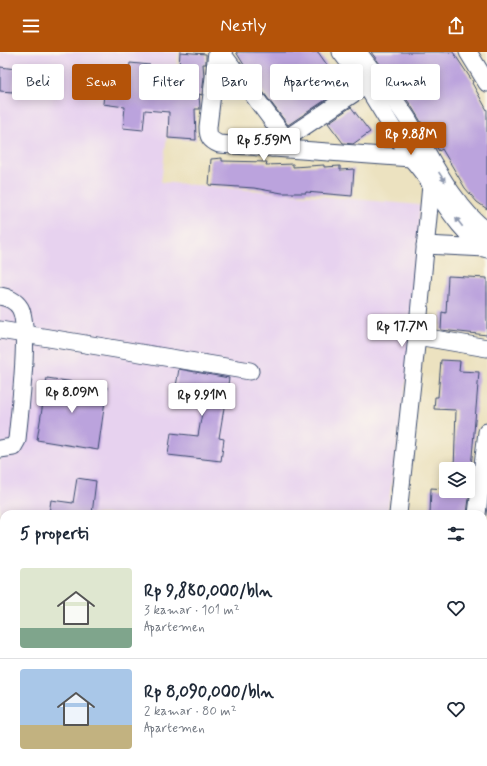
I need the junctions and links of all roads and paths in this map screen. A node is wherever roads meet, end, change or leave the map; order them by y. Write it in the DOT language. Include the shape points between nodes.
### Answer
graph roads {
  1 [pos="217,52"];
  2 [pos="221,52"];
  3 [pos="341,52"];
  4 [pos="358,52"];
  5 [pos="468,52"];
  6 [pos="487,83"];
  7 [pos="366,85"];
  8 [pos="279,143"];
  9 [pos="418,155"];
  10 [pos="431,185"];
  11 [pos="487,231"];
  12 [pos="425,245"];
  13 [pos="486,248"];
  14 [pos="0,296"];
  15 [pos="0,330"];
  16 [pos="26,334"];
  17 [pos="417,336"];
  18 [pos="487,348"];
  19 [pos="250,371"];
  20 [pos="487,432"];
  21 [pos="0,449"];
  22 [pos="485,473"];
  23 [pos="398,510"];
  24 [pos="478,510"];
  1 -- 8 [label="street" via="208,136 219,144"];
  2 -- 8 [label="street"];
  3 -- 7 [label="street"];
  4 -- 9 [label="street" via="406,117"];
  5 -- 6 [label="street"];
  7 -- 8 [label="street"];
  7 -- 9 [label="street"];
  8 -- 9 [label="street"];
  9 -- 10 [label="street" via="420,168"];
  9 -- 11 [label="street, one-way" via="465,211"];
  10 -- 12 [label="street"];
  13 -- 10 [label="street, one-way" via="466,232"];
  12 -- 13 [label="street"];
  12 -- 17 [label="street"];
  14 -- 16 [label="street" via="9,297 20,308"];
  15 -- 16 [label="street"];
  16 -- 19 [label="street"];
  16 -- 21 [label="street" via="17,440 13,447"];
  17 -- 18 [label="street"];
  17 -- 23 [label="street"];
  20 -- 22 [label="street"];
  22 -- 24 [label="street"];
}
